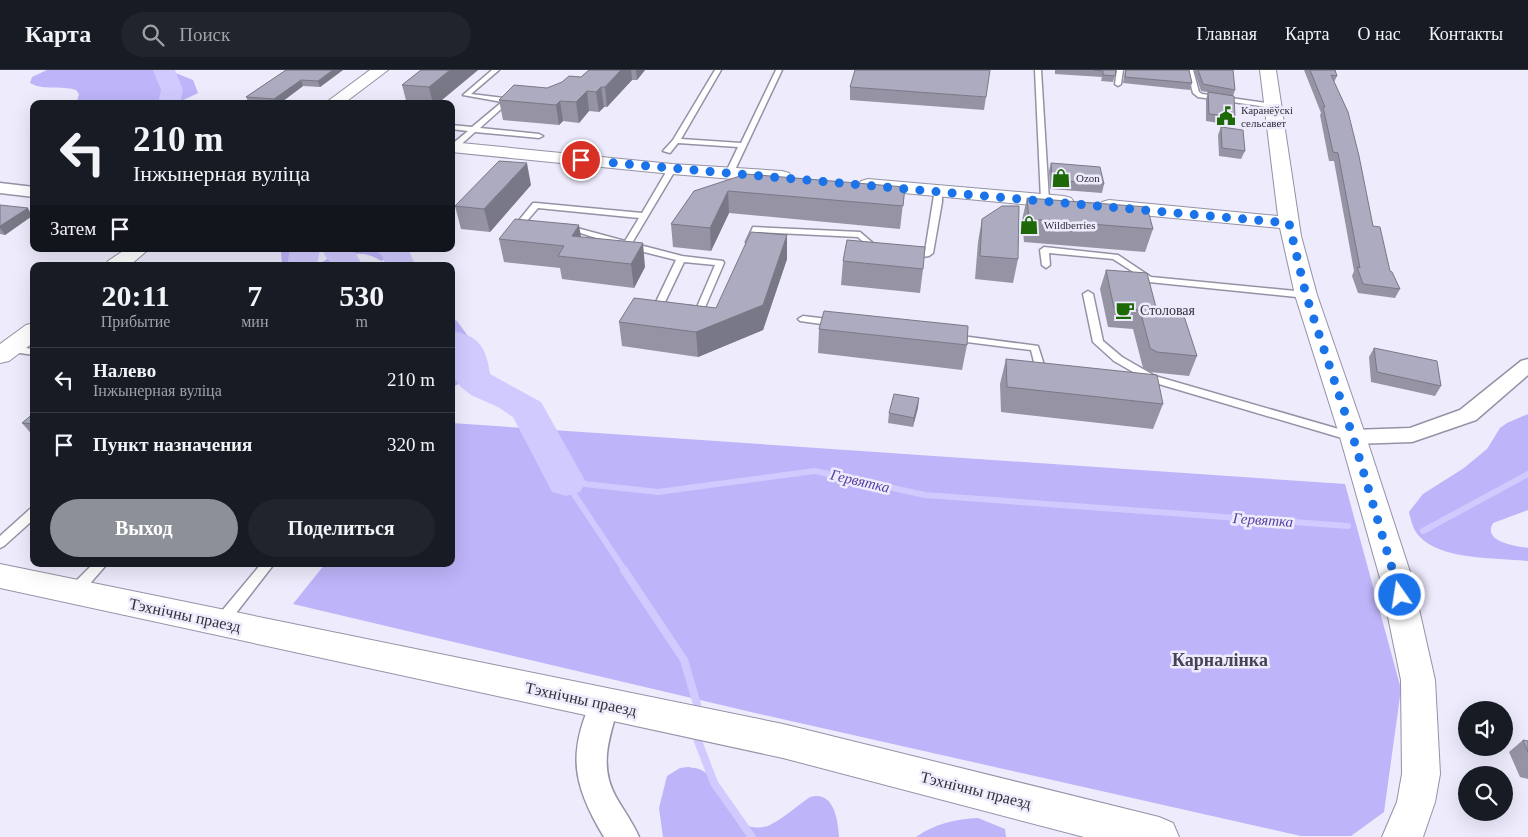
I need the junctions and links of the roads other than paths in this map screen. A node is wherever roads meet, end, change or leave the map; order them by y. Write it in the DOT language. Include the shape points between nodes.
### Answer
graph roads {
  1 [pos="380,70"];
  2 [pos="496,70"];
  3 [pos="718,70"];
  4 [pos="779,70"];
  5 [pos="1038,70"];
  6 [pos="1120,70"];
  7 [pos="1190,70"];
  8 [pos="1268,70"];
  9 [pos="1118,84"];
  10 [pos="338,100"];
  11 [pos="506,100"];
  12 [pos="524,102"];
  13 [pos="1274,106"];
  14 [pos="455,127"];
  15 [pos="473,129"];
  16 [pos="539,136"];
  17 [pos="676,141"];
  18 [pos="455,144"];
  19 [pos="743,145"];
  20 [pos="455,147"];
  21 [pos="667,151"];
  22 [pos="672,169"];
  23 [pos="730,172"];
  24 [pos="799,179"];
  25 [pos="849,183"];
  26 [pos="0,188"];
  27 [pos="938,191"];
  28 [pos="30,192"];
  29 [pos="1045,200"];
  30 [pos="644,216"];
  31 [pos="1289,223"];
  32 [pos="538,225"];
  33 [pos="557,226"];
  34 [pos="750,242"];
  35 [pos="627,245"];
  36 [pos="135,252"];
  37 [pos="886,252"];
  38 [pos="903,255"];
  39 [pos="681,259"];
  40 [pos="121,262"];
  41 [pos="1046,265"];
  42 [pos="1088,294"];
  43 [pos="1306,295"];
  44 [pos="803,319"];
  45 [pos="851,325"];
  46 [pos="938,336"];
  47 [pos="1059,370"];
  48 [pos="1526,370"];
  49 [pos="1124,376"];
  50 [pos="1153,379"];
  51 [pos="1353,437"];
  52 [pos="30,516"];
  53 [pos="0,543"];
  54 [pos="98,567"];
  55 [pos="266,567"];
  56 [pos="0,576"];
  57 [pos="74,591"];
  58 [pos="221,622"];
  59 [pos="604,704"];
  60 [pos="622,837"];
  61 [pos="1159,837"];
  62 [pos="1402,837"];
  1 -- 10 [label="street"];
  2 -- 11 [label="lane" via="466,95"];
  3 -- 17 [label="lane"];
  4 -- 19 [label="lane"];
  5 -- 29 [label="lane"];
  6 -- 9 [label="lane"];
  7 -- 13 [label="lane" via="1196,93 1200,96"];
  8 -- 13 [label="street"];
  11 -- 12 [label="lane"];
  11 -- 15 [label="lane"];
  13 -- 31 [label="street"];
  14 -- 15 [label="lane"];
  15 -- 16 [label="lane"];
  15 -- 18 [label="lane"];
  17 -- 19 [label="lane"];
  17 -- 21 [label="lane"];
  19 -- 23 [label="lane"];
  20 -- 22 [label="street"];
  22 -- 23 [label="street"];
  22 -- 30 [label="lane"];
  23 -- 24 [label="street"];
  25 -- 27 [label="street"];
  26 -- 28 [label="street"];
  27 -- 29 [label="street"];
  27 -- 38 [label="lane" via="929,253 912,257"];
  29 -- 31 [label="street"];
  30 -- 32 [label="lane" via="536,205 520,224"];
  30 -- 35 [label="lane"];
  31 -- 43 [label="street"];
  33 -- 35 [label="lane"];
  34 -- 37 [label="lane" via="756,229 860,235 877,251"];
  35 -- 39 [label="lane"];
  36 -- 40 [label="street"];
  39 -- 39 [label="lane" via="720,264 700,310 660,304"];
  41 -- 43 [label="lane" via="1044,250 1115,257 1149,279"];
  42 -- 50 [label="lane" via="1098,342 1118,359"];
  43 -- 51 [label="street"];
  44 -- 45 [label="lane"];
  46 -- 47 [label="lane" via="1035,348 1040,368"];
  48 -- 51 [label="street" via="1468,415 1412,435"];
  49 -- 50 [label="lane"];
  50 -- 51 [label="lane"];
  51 -- 62 [label="street" via="1396,578 1418,680 1421,774 1408,829"];
  52 -- 53 [label="lane"];
  54 -- 57 [label="lane"];
  55 -- 58 [label="lane"];
  56 -- 57 [label="street, Тэхнічны праезд"];
  57 -- 58 [label="street, Тэхнічны праезд"];
  58 -- 59 [label="street, Тэхнічны праезд"];
  59 -- 60 [label="street" via="591,751 594,781 609,817"];
  59 -- 61 [label="street, Тэхнічны праезд" via="783,741"];
}
